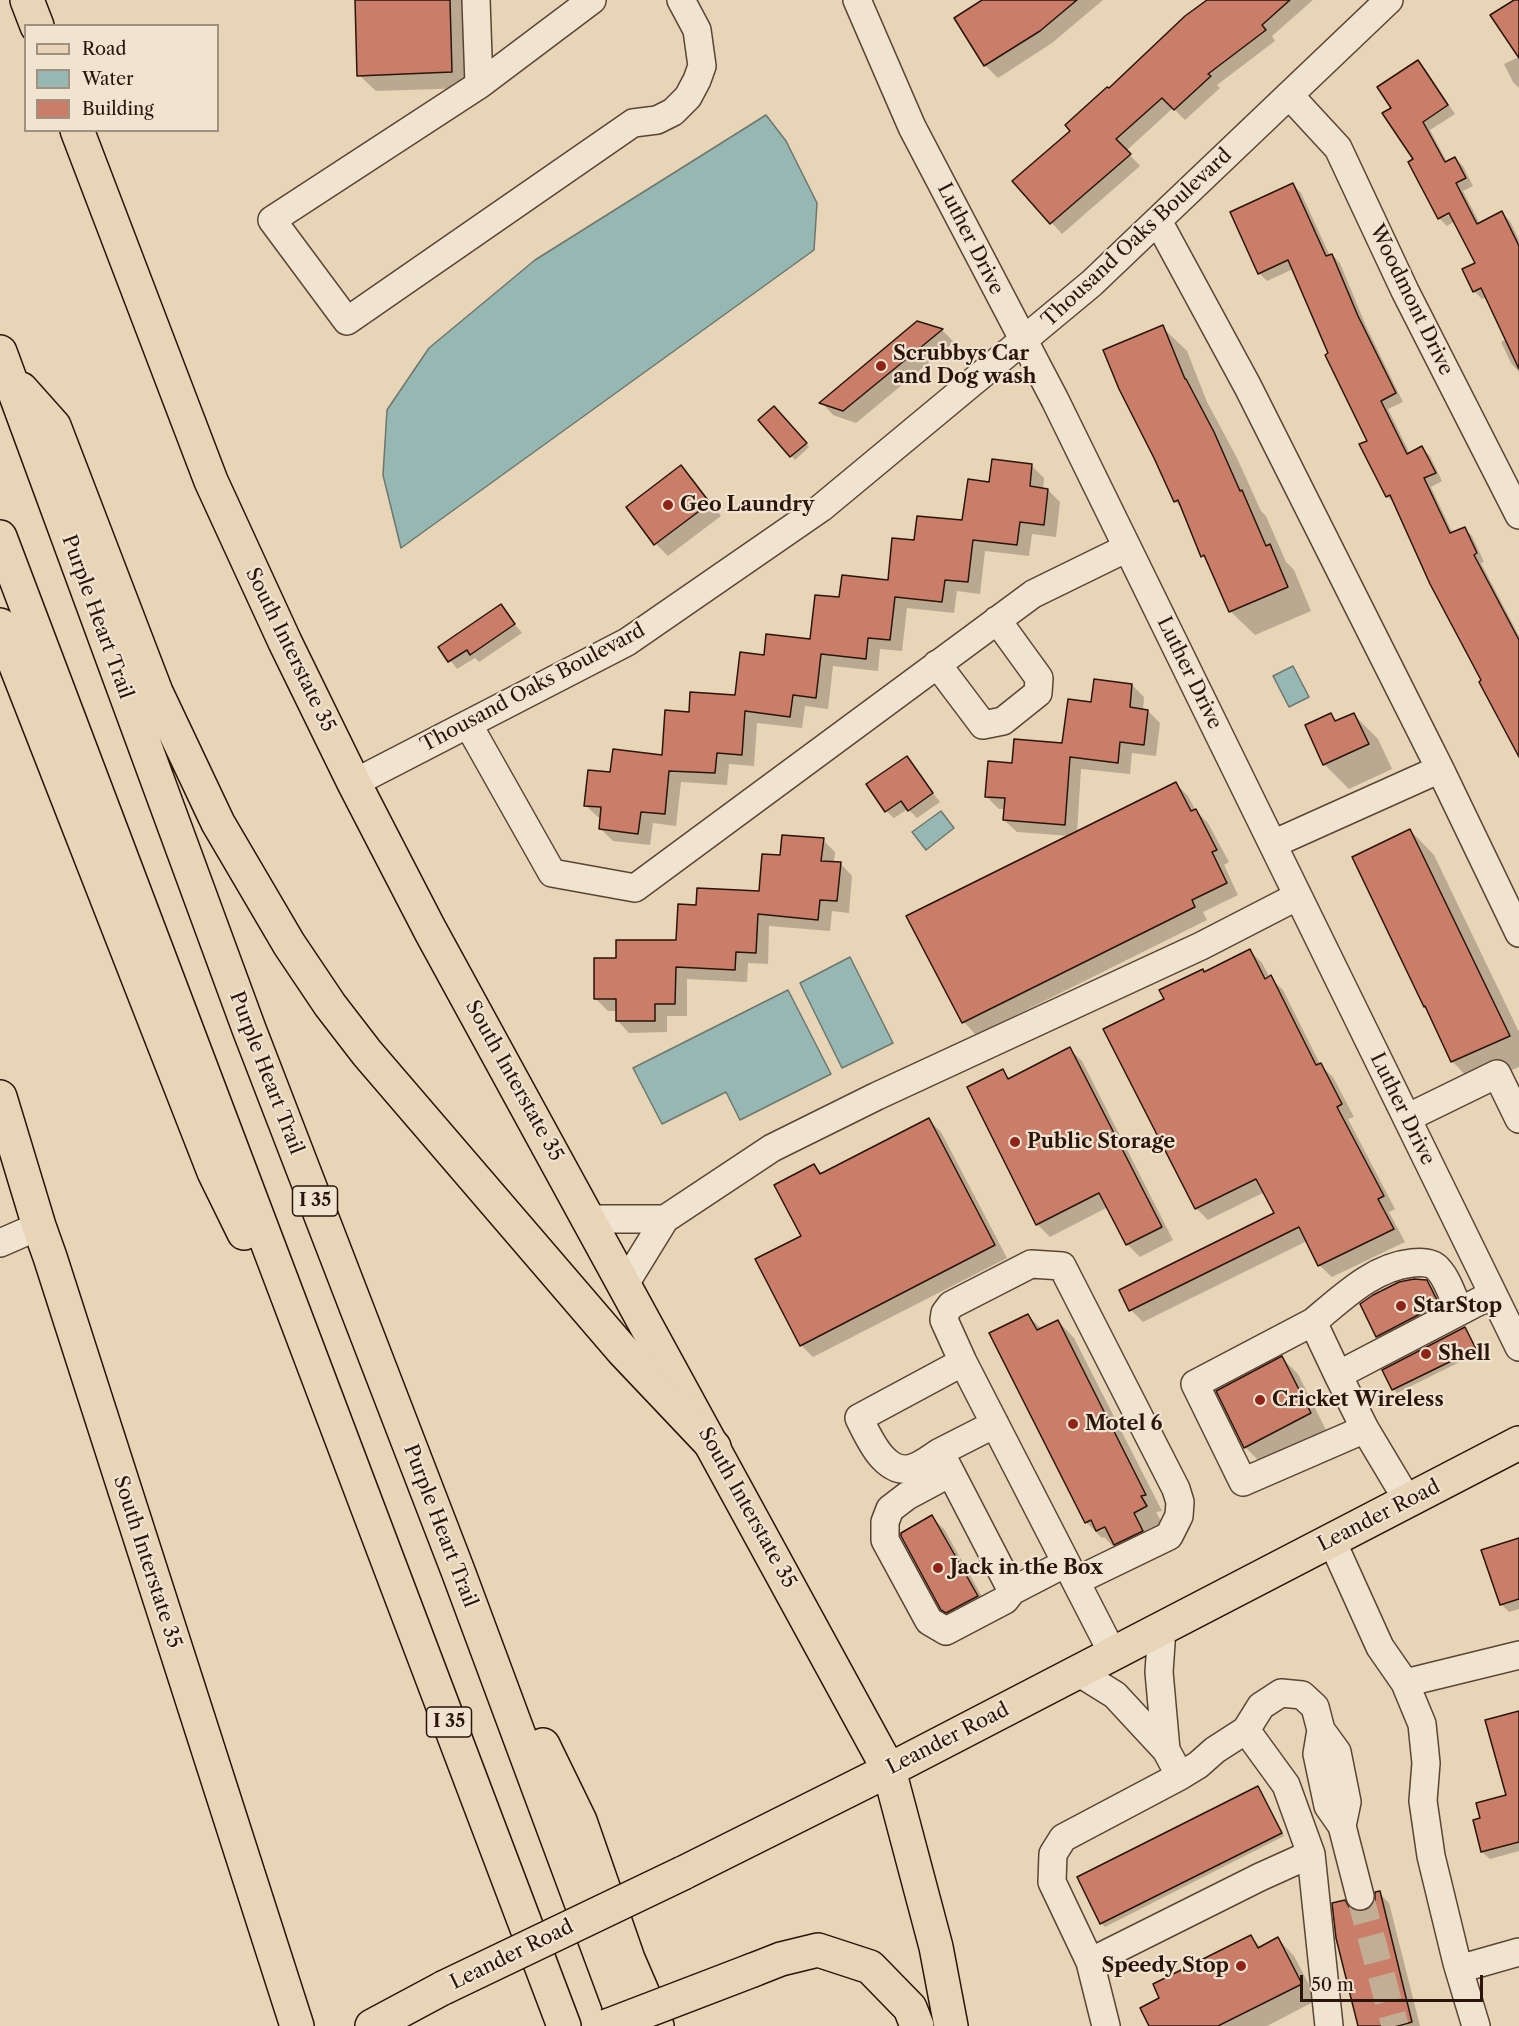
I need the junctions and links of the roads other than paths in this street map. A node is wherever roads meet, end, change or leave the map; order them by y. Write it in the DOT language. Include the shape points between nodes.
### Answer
graph roads {
  1 [pos="27,0"];
  2 [pos="476,0"];
  3 [pos="592,0"];
  4 [pos="681,0"];
  5 [pos="857,0"];
  6 [pos="1389,0"];
  7 [pos="35,24"];
  8 [pos="479,85"];
  9 [pos="1290,96"];
  10 [pos="78,132"];
  11 [pos="1158,221"];
  12 [pos="1023,341"];
  13 [pos="4,363"];
  14 [pos="1519,514"];
  15 [pos="0,537"];
  16 [pos="1127,548"];
  17 [pos="997,620"];
  18 [pos="0,625"];
  19 [pos="938,664"];
  20 [pos="468,724"];
  21 [pos="1440,769"];
  22 [pos="354,783"];
  23 [pos="1273,844"];
  24 [pos="1298,896"];
  25 [pos="1519,933"];
  26 [pos="0,1097"];
  27 [pos="1407,1118"];
  28 [pos="1519,1119"];
  29 [pos="590,1219"];
  30 [pos="665,1219"];
  31 [pos="39,1226"];
  32 [pos="0,1243"];
  33 [pos="625,1284"];
  34 [pos="1493,1294"];
  35 [pos="1460,1311"];
  36 [pos="1313,1322"];
  37 [pos="1516,1335"];
  38 [pos="963,1362"];
  39 [pos="1338,1375"];
  40 [pos="334,1418"];
  41 [pos="995,1424"];
  42 [pos="1365,1429"];
  43 [pos="1519,1443"];
  44 [pos="714,1447"];
  45 [pos="945,1463"];
  46 [pos="1408,1501"];
  47 [pos="1332,1541"];
  48 [pos="458,1571"];
  49 [pos="1071,1572"];
  50 [pos="1012,1591"];
  51 [pos="1162,1629"];
  52 [pos="1113,1654"];
  53 [pos="1519,1655"];
  54 [pos="1078,1672"];
  55 [pos="1405,1683"];
  56 [pos="1246,1730"];
  57 [pos="1166,1750"];
  58 [pos="890,1770"];
  59 [pos="1180,1776"];
  60 [pos="1311,1854"];
  61 [pos="1360,1896"];
  62 [pos="1519,1952"];
  63 [pos="1090,1962"];
  64 [pos="1459,1969"];
  65 [pos="297,2026"];
  66 [pos="372,2026"];
  67 [pos="564,2026"];
  68 [pos="607,2026"];
  69 [pos="627,2026"];
  70 [pos="657,2026"];
  71 [pos="917,2026"];
  72 [pos="951,2026"];
  73 [pos="1106,2026"];
  74 [pos="1328,2026"];
  75 [pos="1476,2026"];
  1 -- 7 [label="main road"];
  2 -- 8 [label="street"];
  3 -- 8 [label="street"];
  4 -- 8 [label="street" via="697,30 702,66 688,97 673,112 657,120 633,123 347,321 272,220"];
  5 -- 12 [label="street, Luther Drive" via="912,128"];
  6 -- 9 [label="street, Thousand Oaks Boulevard"];
  9 -- 11 [label="street, Thousand Oaks Boulevard"];
  9 -- 14 [label="street, Woodmont Drive" via="1338,148 1405,291"];
  10 -- 22 [label="main road, South Interstate 35" via="211,481"];
  11 -- 12 [label="street, Thousand Oaks Boulevard"];
  11 -- 21 [label="street" via="1248,387"];
  12 -- 16 [label="street, Luther Drive"];
  12 -- 20 [label="street, Thousand Oaks Boulevard" via="821,508 644,631"];
  13 -- 44 [label="main road" via="54,426 156,692 218,823 289,944 367,1053 623,1350"];
  13 -- 48 [label="main road, Purple Heart Trail / I 35" via="249,1029"];
  15 -- 40 [label="main road, I 35"];
  16 -- 17 [label="street" via="1033,594"];
  16 -- 23 [label="street, Luther Drive"];
  17 -- 19 [label="street"];
  17 -- 19 [label="street" via="1039,678 1038,693 1003,721 983,725"];
  18 -- 40 [label="main road" via="214,1172"];
  19 -- 20 [label="street" via="635,888 552,873"];
  20 -- 22 [label="street, Thousand Oaks Boulevard"];
  21 -- 23 [label="street"];
  21 -- 25 [label="street"];
  22 -- 29 [label="main road, South Interstate 35" via="430,930"];
  23 -- 24 [label="street, Luther Drive"];
  24 -- 27 [label="street, Luther Drive"];
  24 -- 30 [label="street" via="1201,946 772,1148"];
  26 -- 31 [label="main road, South Interstate 35"];
  27 -- 28 [label="street" via="1497,1074"];
  27 -- 34 [label="street, Luther Drive"];
  29 -- 30 [label="street"];
  29 -- 33 [label="main road, South Interstate 35"];
  30 -- 33 [label="street"];
  31 -- 32 [label="street"];
  31 -- 65 [label="main road, South Interstate 35"];
  33 -- 44 [label="main road, South Interstate 35"];
  34 -- 35 [label="street"];
  34 -- 37 [label="street, Luther Drive"];
  35 -- 36 [label="street" via="1438,1268 1417,1262 1395,1265 1358,1286"];
  35 -- 39 [label="street"];
  36 -- 39 [label="street"];
  36 -- 42 [label="street" via="1195,1384 1243,1482"];
  38 -- 41 [label="street"];
  38 -- 45 [label="street" via="859,1418 876,1450 891,1465 900,1469"];
  38 -- 49 [label="street" via="944,1320 951,1305 1031,1264 1062,1266 1180,1502 1179,1516 1169,1536"];
  39 -- 42 [label="street"];
  40 -- 67 [label="main road, I 35"];
  41 -- 45 [label="street"];
  41 -- 49 [label="street"];
  42 -- 46 [label="street"];
  43 -- 46 [label="main road, Leander Road"];
  44 -- 58 [label="main road, South Interstate 35"];
  45 -- 50 [label="street"];
  45 -- 50 [label="street" via="890,1509 885,1540 929,1621 946,1631 1005,1600"];
  46 -- 47 [label="main road, Leander Road"];
  47 -- 51 [label="main road, Leander Road"];
  47 -- 55 [label="street" via="1380,1647"];
  48 -- 69 [label="main road, Purple Heart Trail / I 35"];
  48 -- 70 [label="main road" via="580,1821 628,1959"];
  49 -- 50 [label="street"];
  49 -- 52 [label="street"];
  51 -- 52 [label="main road, Leander Road"];
  51 -- 57 [label="street" via="1159,1672"];
  52 -- 54 [label="main road, Leander Road"];
  53 -- 55 [label="street"];
  54 -- 57 [label="street" via="1115,1695"];
  54 -- 58 [label="main road, Leander Road"];
  55 -- 64 [label="street" via="1422,1724 1426,1763 1423,1801 1431,1856"];
  56 -- 59 [label="street"];
  56 -- 60 [label="street" via="1286,1785"];
  56 -- 61 [label="street" via="1261,1706 1281,1694 1302,1695 1315,1707 1321,1730 1337,1752 1347,1802 1342,1826"];
  57 -- 59 [label="street"];
  58 -- 66 [label="main road, Leander Road, bridge"];
  58 -- 72 [label="main road, South Interstate 35" via="936,1947"];
  59 -- 63 [label="street" via="1063,1838 1053,1854 1052,1882"];
  60 -- 63 [label="street"];
  60 -- 74 [label="street"];
  62 -- 64 [label="street"];
  63 -- 73 [label="street"];
  64 -- 75 [label="street"];
  68 -- 71 [label="main road, bridge" via="781,1959 818,1950 870,1968 910,2008"];
}
